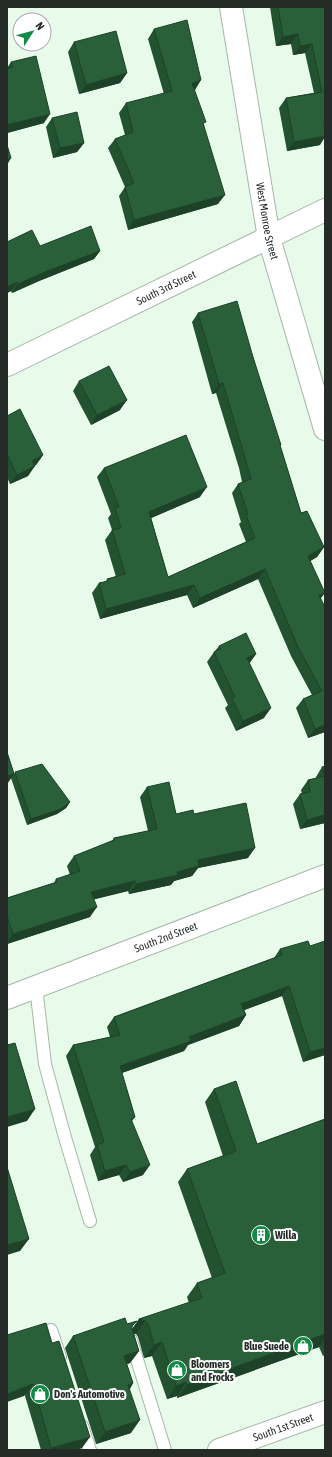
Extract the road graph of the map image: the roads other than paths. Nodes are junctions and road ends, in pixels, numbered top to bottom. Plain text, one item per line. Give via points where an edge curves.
1 (230, 7) edge
2 (325, 210) edge
3 (269, 238) junction
4 (7, 365) edge
5 (325, 429) edge
6 (325, 876) edge
7 (36, 987) junction
8 (7, 998) edge
9 (90, 1221) dead end
10 (51, 1330) dead end
11 (131, 1340) edge
12 (63, 1367) edge
13 (78, 1412) edge
14 (325, 1412) edge
15 (90, 1450) edge
16 (165, 1450) edge
17 (219, 1450) edge

1 - 3 street, West Monroe Street
2 - 3 street, South 3rd Street
3 - 4 street, South 3rd Street
3 - 5 street, West Monroe Street
6 - 7 street, South 2nd Street
7 - 8 street, South 2nd Street
7 - 9 lane via 45,1064
10 - 12 lane
11 - 16 lane
13 - 15 lane
14 - 17 street, South 1st Street

